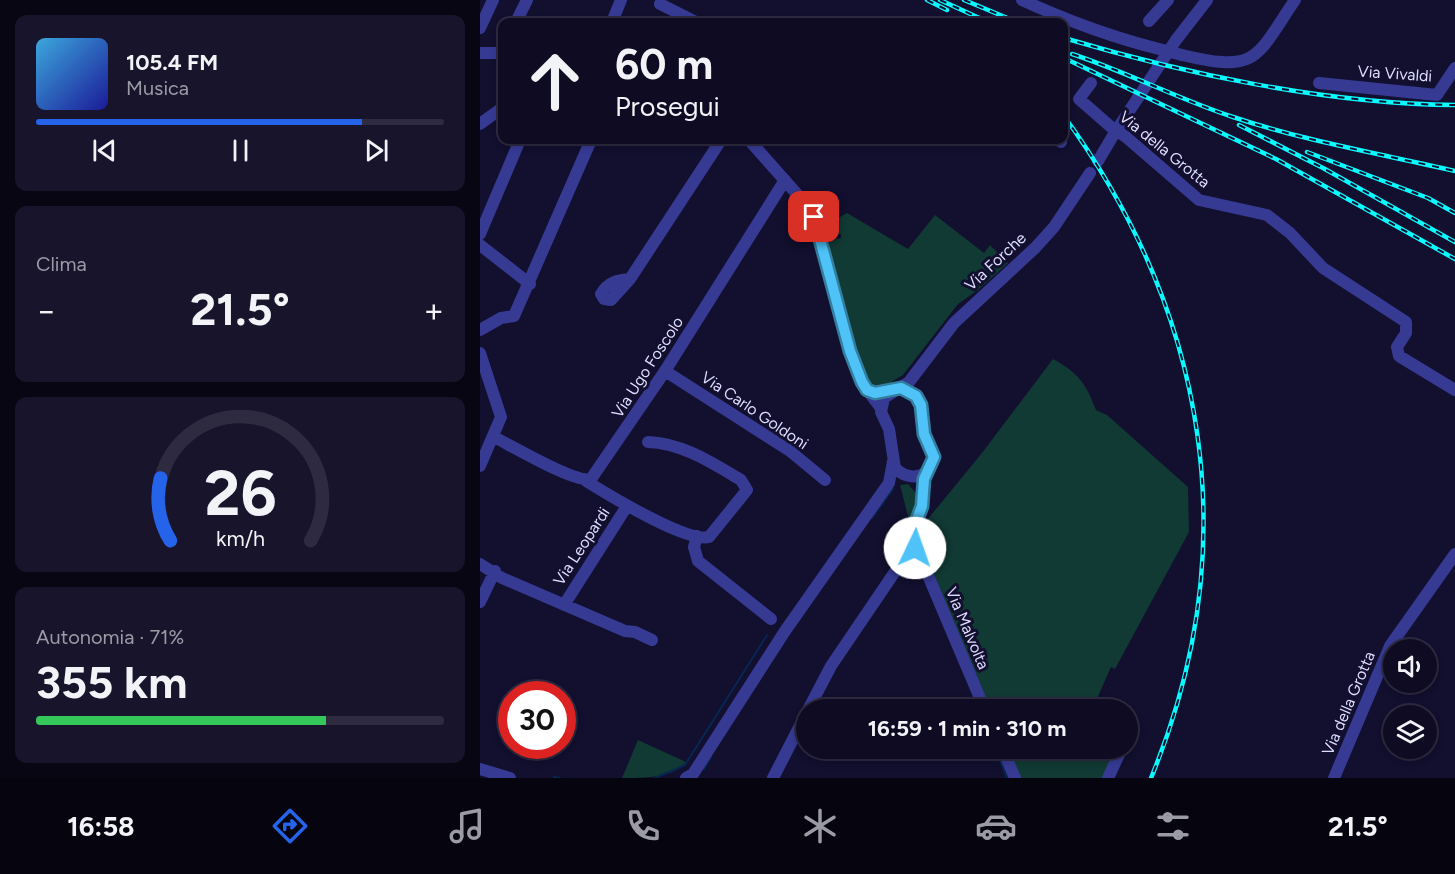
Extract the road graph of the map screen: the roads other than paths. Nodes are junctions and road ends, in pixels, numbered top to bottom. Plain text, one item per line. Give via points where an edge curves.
1 (493, 0) edge
2 (527, 0) edge
3 (621, 0) edge
4 (1022, 0) edge
5 (1168, 0) edge
6 (1207, 0) edge
7 (1295, 0) edge
8 (660, 4) dead end
9 (518, 18) edge
10 (614, 18) edge
11 (688, 18) edge
12 (1061, 18) edge
13 (1068, 21) edge
14 (1149, 21) dead end
15 (480, 28) edge
16 (480, 53) edge
17 (498, 53) edge
18 (1455, 68) edge
19 (1092, 83) dead end
20 (1319, 83) dead end
21 (498, 111) edge
22 (480, 124) edge
23 (1117, 132) junction
24 (518, 144) edge
25 (589, 144) edge
26 (718, 144) edge
27 (753, 144) edge
28 (1098, 161) dead end
29 (1090, 172) dead end
30 (785, 180) junction
31 (480, 234) edge
32 (480, 245) edge
33 (630, 279) dead end
34 (530, 284) junction
35 (480, 330) edge
36 (480, 353) edge
37 (664, 370) junction
38 (919, 370) junction
39 (867, 390) junction
40 (1455, 390) edge
41 (894, 391) junction
42 (916, 396) junction
43 (881, 408) junction
44 (494, 437) junction
45 (648, 442) dead end
46 (893, 462) junction
47 (480, 466) edge
48 (927, 471) junction
49 (907, 476) junction
50 (825, 480) dead end
51 (586, 481) junction
52 (889, 483) junction
53 (922, 490) junction
54 (627, 506) junction
55 (697, 536) junction
56 (915, 548) junction
57 (1455, 554) edge
58 (480, 564) edge
59 (495, 571) junction
60 (480, 602) edge
61 (566, 602) junction
62 (771, 619) dead end
63 (652, 640) dead end
64 (814, 699) edge
65 (980, 699) edge
66 (796, 734) edge
67 (1007, 759) edge
68 (1117, 759) edge
69 (480, 769) edge
70 (690, 777) edge
71 (510, 778) edge
72 (773, 778) edge
73 (1015, 778) edge
74 (1108, 778) edge
75 (1334, 778) edge

1 - 15 street
2 - 9 street
3 - 10 street
4 - 12 street, bridge
5 - 14 street
6 - 23 street via 1176,40
7 - 13 street, bridge via 1261,50 1240,63 1222,64 1182,55 1121,40
8 - 11 street
16 - 17 street
18 - 20 street, Via Vivaldi via 1437,95
19 - 23 street, Via della Grotta via 1079,99
21 - 22 street
23 - 28 street
23 - 40 street, Via della Grotta via 1199,200 1261,212 1276,220 1323,268 1400,316 1407,327 1397,348 1399,356
24 - 31 street
25 - 34 street
26 - 33 street
27 - 30 street
29 - 38 street, Via Forche via 1035,248 954,323
30 - 37 street, Via Ugo Foscolo
30 - 39 street via 817,224 850,351
32 - 34 street
34 - 35 street via 514,316 501,318
36 - 44 street via 501,417
37 - 50 street, Via Carlo Goldoni via 790,451
37 - 51 street, Via Ugo Foscolo via 595,476
38 - 41 street, Via Forche
38 - 42 street
39 - 41 street
39 - 43 street
41 - 42 street via 908,390
41 - 43 street, Via Forche via 882,401
42 - 48 street, Via Malvolta via 921,405 924,434 933,453
43 - 46 street via 891,437
44 - 47 street
44 - 51 street
45 - 55 street via 702,458 746,485 747,489 709,537
46 - 49 street
46 - 52 street
48 - 49 street via 918,477
48 - 53 street, Via Malvolta
49 - 52 street
49 - 53 street
51 - 54 street
52 - 70 street via 785,631
53 - 56 street, Via Malvolta via 922,506 913,530
54 - 55 street
54 - 61 street, Via Leopardi
55 - 62 street via 694,547 698,561
56 - 64 street via 909,551 831,666
56 - 65 street, Via Malvolta
57 - 75 street, Via della Grotta via 1390,646
58 - 59 street, Via Leopardi
59 - 60 street
59 - 61 street, Via Leopardi via 502,578
61 - 63 street, Via Leopardi
66 - 72 street
67 - 73 street
68 - 74 street
69 - 71 street

